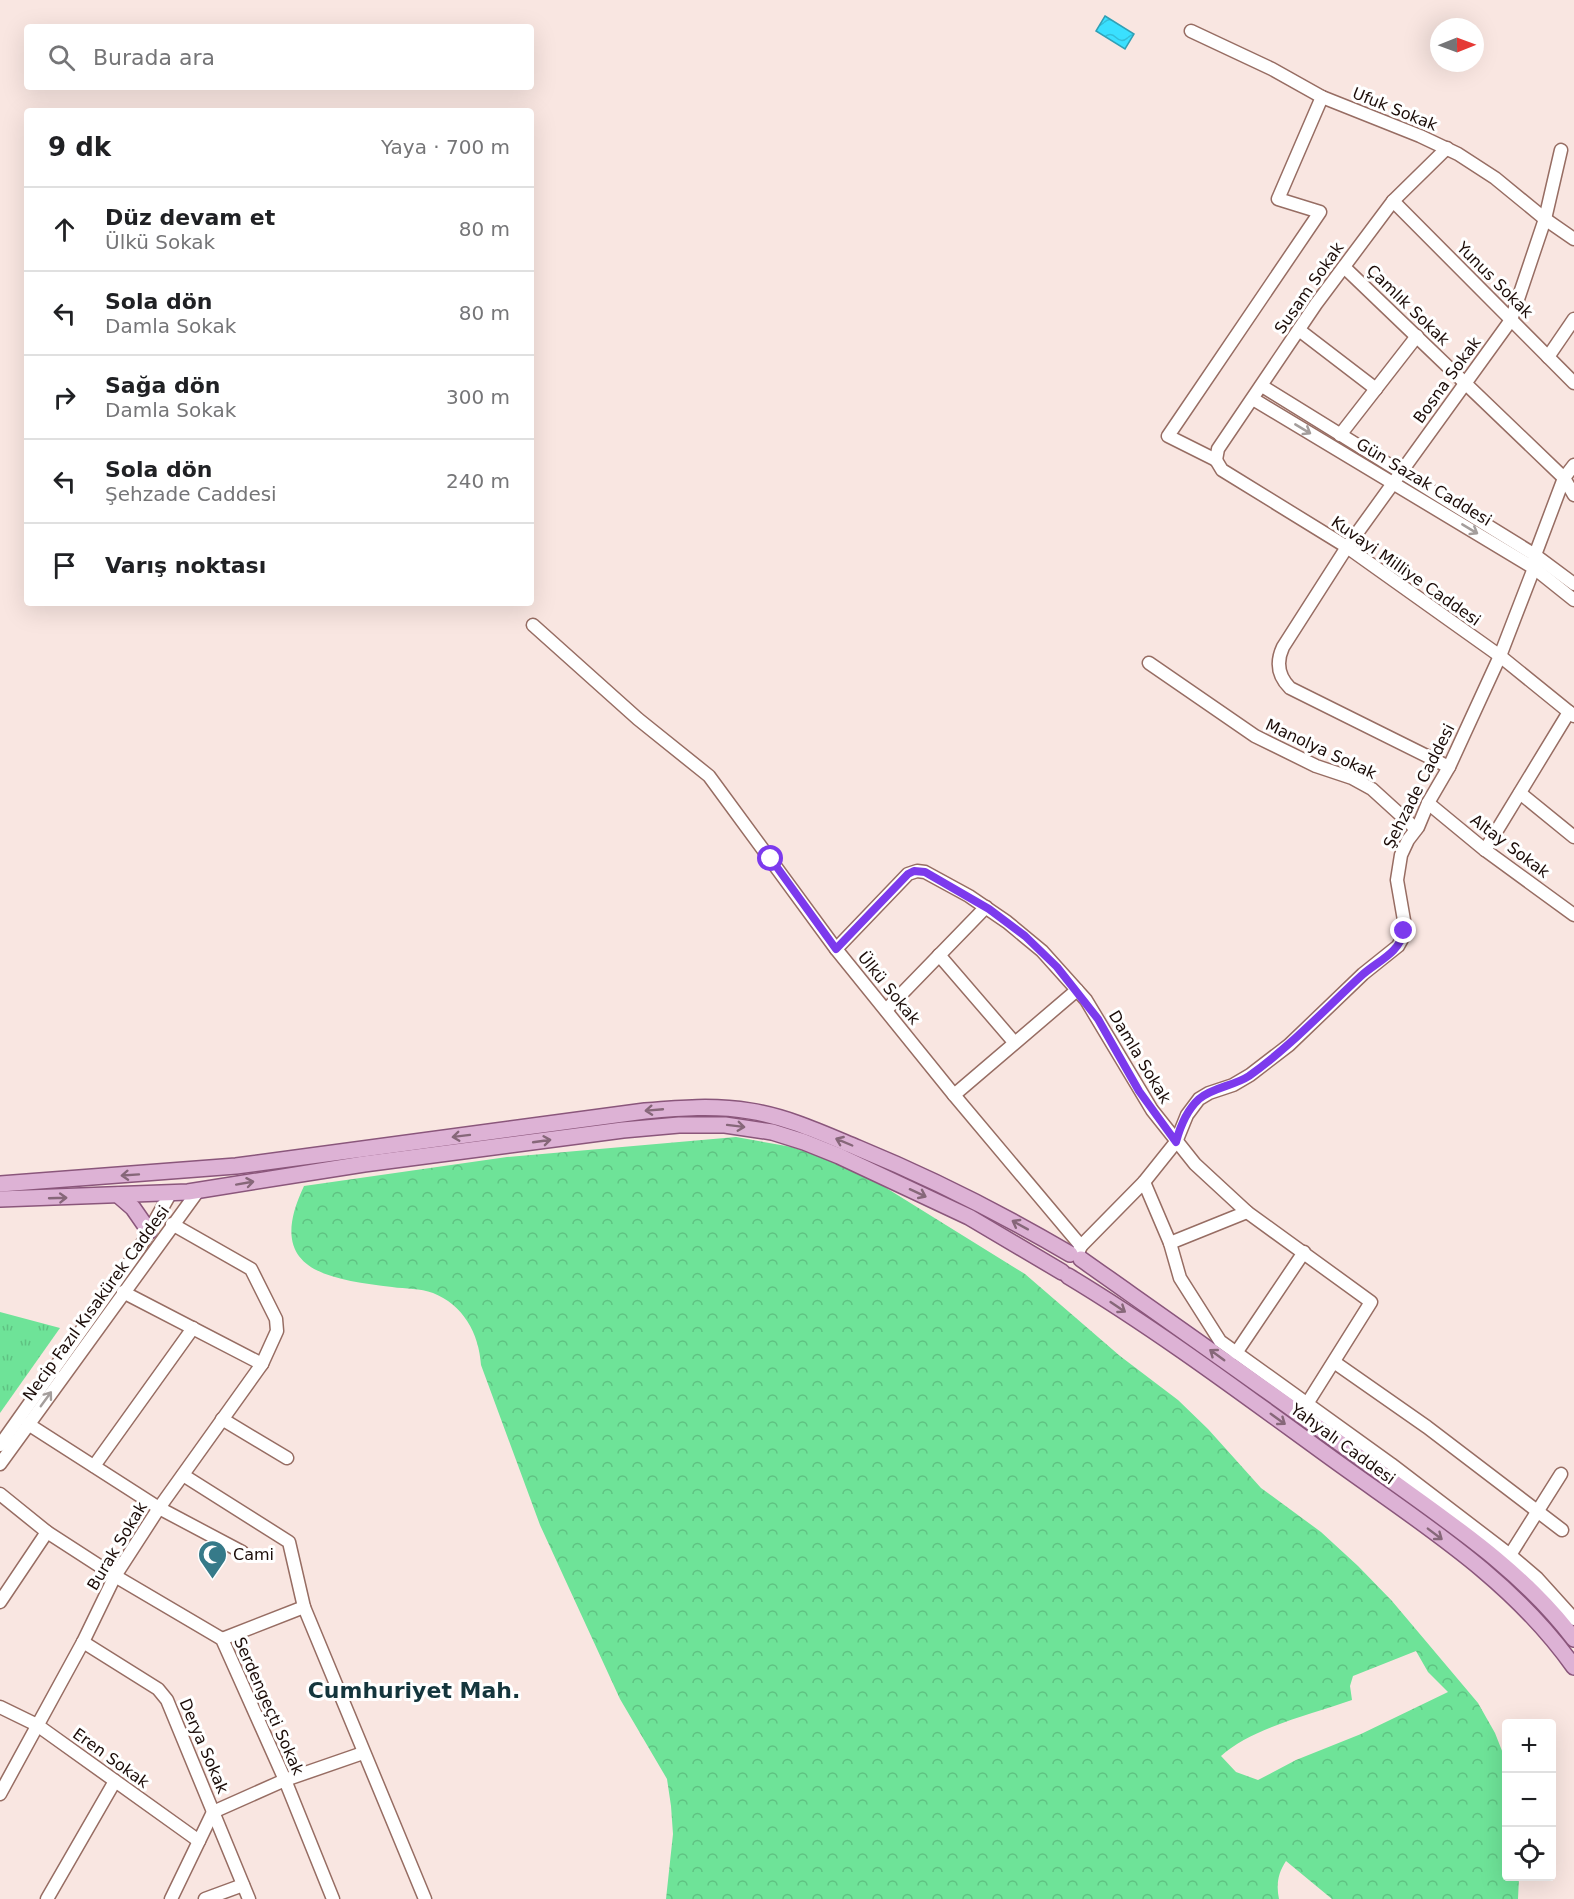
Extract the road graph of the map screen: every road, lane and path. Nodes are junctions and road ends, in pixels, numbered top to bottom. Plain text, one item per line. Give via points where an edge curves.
1 (1191, 32) dead end
2 (1322, 97) junction
3 (1447, 148) junction
4 (1561, 150) dead end
5 (1393, 201) junction
6 (1545, 219) junction
7 (1574, 239) edge
8 (1344, 267) junction
9 (1574, 319) edge
10 (1511, 320) junction
11 (1299, 330) junction
12 (1417, 336) junction
13 (1548, 357) junction
14 (1574, 382) edge
15 (1466, 384) junction
16 (1262, 387) junction
17 (1376, 389) junction
18 (1253, 399) junction
19 (1340, 435) junction
20 (1216, 460) junction
21 (1574, 465) edge
22 (1396, 477) junction
23 (1564, 478) junction
24 (1574, 495) edge
25 (1347, 547) junction
26 (1534, 561) junction
27 (1574, 584) edge
28 (1574, 600) edge
29 (533, 625) dead end
30 (1500, 656) junction
31 (1149, 663) dead end
32 (1571, 714) edge
33 (1449, 767) junction
34 (1520, 793) junction
35 (1428, 804) junction
36 (1416, 829) junction
37 (1574, 837) edge
38 (1485, 850) junction
39 (986, 907) junction
40 (1574, 915) edge
41 (836, 949) junction
42 (939, 955) junction
43 (1077, 990) junction
44 (886, 1010) junction
45 (1014, 1042) junction
46 (954, 1095) junction
47 (1176, 1142) junction
48 (197, 1170) junction
49 (168, 1172) junction
50 (1144, 1182) junction
51 (0, 1184) edge
52 (198, 1191) junction
53 (170, 1194) junction
54 (118, 1195) junction
55 (0, 1199) edge
56 (1247, 1212) junction
57 (172, 1224) junction
58 (149, 1231) junction
59 (1170, 1244) junction
60 (1304, 1252) junction
61 (1077, 1254) junction
62 (1065, 1274) junction
63 (123, 1292) junction
64 (193, 1328) junction
65 (1236, 1353) junction
66 (1334, 1362) junction
67 (262, 1364) junction
68 (1304, 1409) junction
69 (222, 1419) junction
70 (28, 1424) junction
71 (0, 1445) edge
72 (287, 1458) dead end
73 (0, 1464) edge
74 (94, 1466) junction
75 (1561, 1474) dead end
76 (183, 1475) junction
77 (0, 1494) edge
78 (159, 1508) junction
79 (1538, 1511) junction
80 (1562, 1530) dead end
81 (47, 1532) junction
82 (242, 1552) dead end
83 (1510, 1555) junction
84 (115, 1576) junction
85 (0, 1602) edge
86 (304, 1607) junction
87 (1574, 1619) edge
88 (222, 1639) junction
89 (1574, 1639) edge
90 (83, 1642) junction
91 (1574, 1667) edge
92 (0, 1707) edge
93 (37, 1725) junction
94 (363, 1753) junction
95 (285, 1780) junction
96 (115, 1781) junction
97 (0, 1794) edge
98 (213, 1812) junction
99 (199, 1841) junction
100 (243, 1885) junction
101 (421, 1898) edge
102 (47, 1899) edge
103 (171, 1899) edge
104 (205, 1899) edge
105 (249, 1899) edge
106 (333, 1899) edge

1 - 2 street, Ufuk Sokak
2 - 3 street, Ufuk Sokak
2 - 20 street, Kuvayi Milliye Caddesi via 1278,199 1320,212 1168,436
3 - 5 street, Susam Sokak
3 - 6 street, Ufuk Sokak via 1495,178
4 - 6 street, Bosna Sokak
5 - 8 street, Susam Sokak
5 - 10 street, Yunus Sokak
6 - 7 street, Ufuk Sokak
6 - 10 street, Bosna Sokak
8 - 11 street, Susam Sokak
8 - 12 street, Çamlık Sokak
9 - 13 street
10 - 13 street, Yunus Sokak
10 - 15 street, Bosna Sokak
11 - 16 street, Susam Sokak
11 - 17 street
12 - 15 street, Çamlık Sokak
12 - 17 street
13 - 14 street, Yunus Sokak
15 - 22 street, Bosna Sokak
15 - 23 street, Çamlık Sokak
16 - 18 street, Susam Sokak
16 - 19 street, Gün Sazak Caddesi
17 - 19 street
18 - 20 street, Susam Sokak via 1218,449
18 -> 22 street, Gün Sazak Caddesi
19 - 22 street, Gün Sazak Caddesi
20 - 25 street, Kuvayi Milliye Caddesi via 1222,470
21 - 23 street, Şehzade Caddesi
22 - 25 street, Bosna Sokak
22 - 26 street, Gün Sazak Caddesi
23 - 24 street, Çamlık Sokak
23 - 26 street, Şehzade Caddesi
25 - 30 street, Kuvayi Milliye Caddesi
25 - 33 street, Bosna Sokak via 1280,652 1283,679 1290,688
26 - 27 street, Gün Sazak Caddesi
26 - 28 street, Gün Sazak Caddesi
26 - 30 street, Şehzade Caddesi
29 - 41 street, Ülkü Sokak via 709,776
30 - 32 street, Kuvayi Milliye Caddesi
30 - 33 street, Şehzade Caddesi
31 - 36 street, Manolya Sokak via 1255,736 1372,789
32 - 34 street
33 - 35 street, Şehzade Caddesi
34 - 37 street
34 - 38 street
35 - 36 street, Şehzade Caddesi
35 - 38 street, Altay Sokak
36 - 47 street, Şehzade Caddesi via 1399,863 1398,891 1405,926 1398,946 1250,1075 1199,1099 1187,1115
38 - 40 street, Altay Sokak
39 - 41 street, Damla Sokak via 925,872 914,871
39 - 42 street
39 - 43 street, Damla Sokak via 1033,944
41 - 44 street, Ülkü Sokak
42 - 44 street
42 - 45 street
43 - 45 street
43 - 47 street, Damla Sokak
44 - 46 street, Ülkü Sokak
45 - 46 street
46 - 61 street, Ülkü Sokak
47 - 50 street, Şehzade Caddesi
47 - 56 street, Damla Sokak via 1211,1181
48 - 49 main road, Yahyalı Caddesi
48 - 52 main road
61 -> 48 main road, Yahyalı Caddesi via 890,1161 800,1124 732,1109 645,1111
49 -> 51 main road, Yahyalı Caddesi
49 - 53 main road
50 - 59 street
50 - 61 street, Şehzade Caddesi
52 - 53 main road, Yahyalı Caddesi
52 - 57 street, Necip Fazıl Kısakürek Caddesi
52 -> 62 main road, Yahyalı Caddesi via 364,1164 623,1130 725,1125 772,1132 830,1152 969,1217
53 - 54 main road, Yahyalı Caddesi
53 - 58 street, Necip Fazıl Kısakürek Caddesi
55 -> 54 main road, Yahyalı Caddesi
54 - 58 main road
56 - 59 street
56 - 60 street, Damla Sokak
57 - 63 street, Necip Fazıl Kısakürek Caddesi
57 - 67 street, Burak Sokak via 251,1269 278,1325
58 - 71 street, Necip Fazıl Kısakürek Caddesi
59 - 65 street via 1180,1278 1220,1341
60 - 65 street
60 - 66 street, Damla Sokak via 1371,1302
61 - 62 main road via 1082,1267 1079,1274
68 -> 61 main road, Yahyalı Caddesi
62 -> 91 main road, Yahyalı Caddesi via 1197,1361 1491,1575 1541,1625
63 - 64 street
70 -> 63 street, Necip Fazıl Kısakürek Caddesi
64 - 67 street
64 - 74 street
65 - 68 street
66 - 68 street, Damla Sokak
66 - 79 street
67 - 69 street, Burak Sokak
68 - 83 street
68 - 89 main road, Yahyalı Caddesi via 1497,1559 1541,1599
69 - 72 street
69 - 76 street, Burak Sokak
70 - 73 street, Necip Fazıl Kısakürek Caddesi
70 - 74 street
74 - 78 street
75 - 79 street
76 - 78 street, Burak Sokak
76 - 86 street via 289,1542
77 - 81 street, Serdengeçti Sokak
78 - 82 street
78 - 84 street, Burak Sokak
79 - 80 street
79 - 83 street
81 - 84 street, Serdengeçti Sokak
81 - 85 street
83 - 87 street
84 - 88 street, Serdengeçti Sokak
84 - 90 street, Burak Sokak
86 - 88 street
86 - 94 street
88 - 95 street, Serdengeçti Sokak
90 - 93 street, Burak Sokak
90 - 98 street, Derya Sokak via 164,1696
92 - 93 street, Eren Sokak
93 - 96 street, Eren Sokak
93 - 97 street, Burak Sokak
94 - 95 street
94 - 101 street via 397,1829
95 - 98 street
95 - 106 street, Serdengeçti Sokak
96 - 99 street, Eren Sokak
96 - 102 street
98 - 99 street
98 - 100 street, Derya Sokak
99 - 103 street
100 - 104 street
100 - 105 street, Derya Sokak

